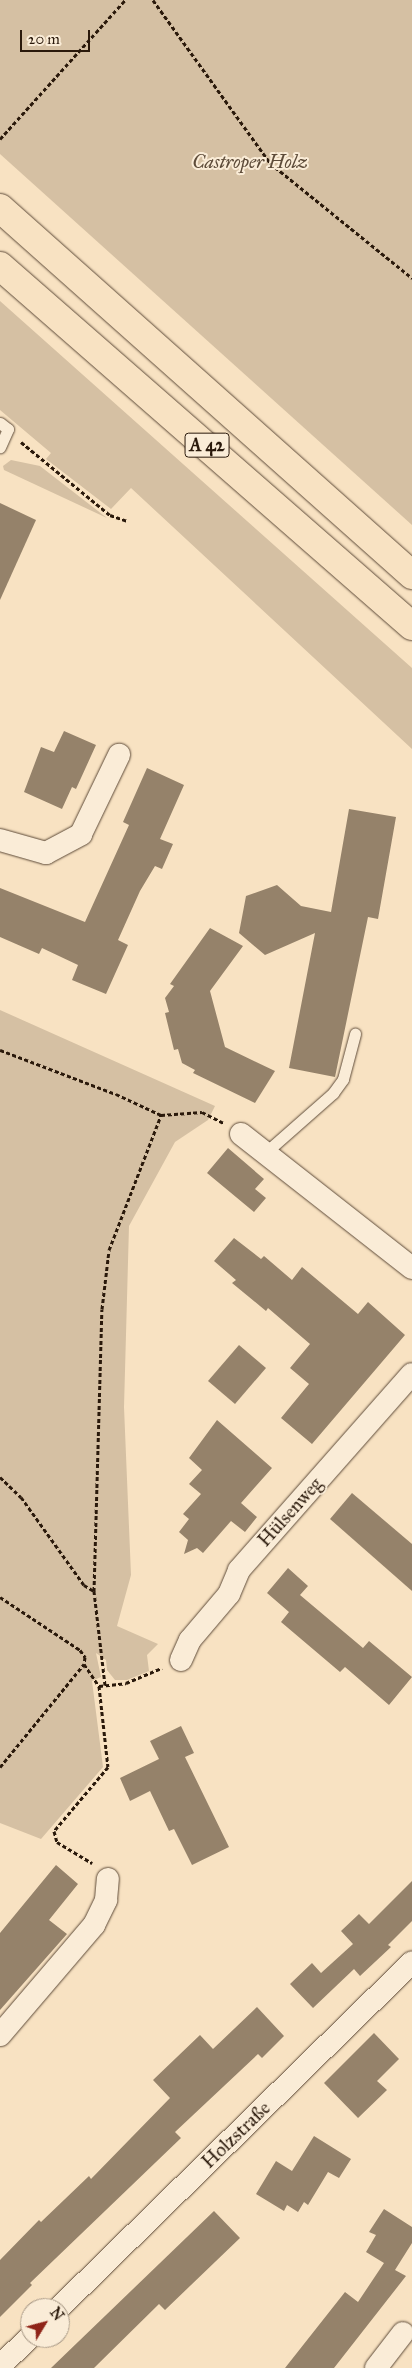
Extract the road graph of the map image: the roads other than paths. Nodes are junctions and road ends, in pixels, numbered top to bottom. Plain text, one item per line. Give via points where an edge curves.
1 (0, 208) edge
2 (0, 266) edge
3 (4, 426) edge
4 (0, 447) edge
5 (412, 575) edge
6 (412, 626) edge
7 (119, 755) dead end
8 (0, 840) edge
9 (355, 1034) dead end
10 (241, 1134) road end
11 (265, 1153) junction
12 (412, 1268) edge
13 (412, 1374) edge
14 (181, 1660) road end
15 (108, 1879) road end
16 (412, 1962) edge
17 (0, 2034) edge
18 (69, 2298) edge
19 (402, 2333) dead end
20 (20, 2347) edge
21 (0, 2366) edge
22 (376, 2368) edge

1 - 5 highway, A 42
2 - 6 highway, A 42
3 - 4 lane
7 - 8 street via 81,834 46,853
9 - 11 lane via 343,1079 332,1093
10 - 11 street
11 - 12 street
13 - 14 street, Hülsenweg via 239,1570 229,1594 190,1640
15 - 17 street via 106,1900 94,1925
16 - 18 street, Holzstraße
19 - 22 street
20 - 21 street

